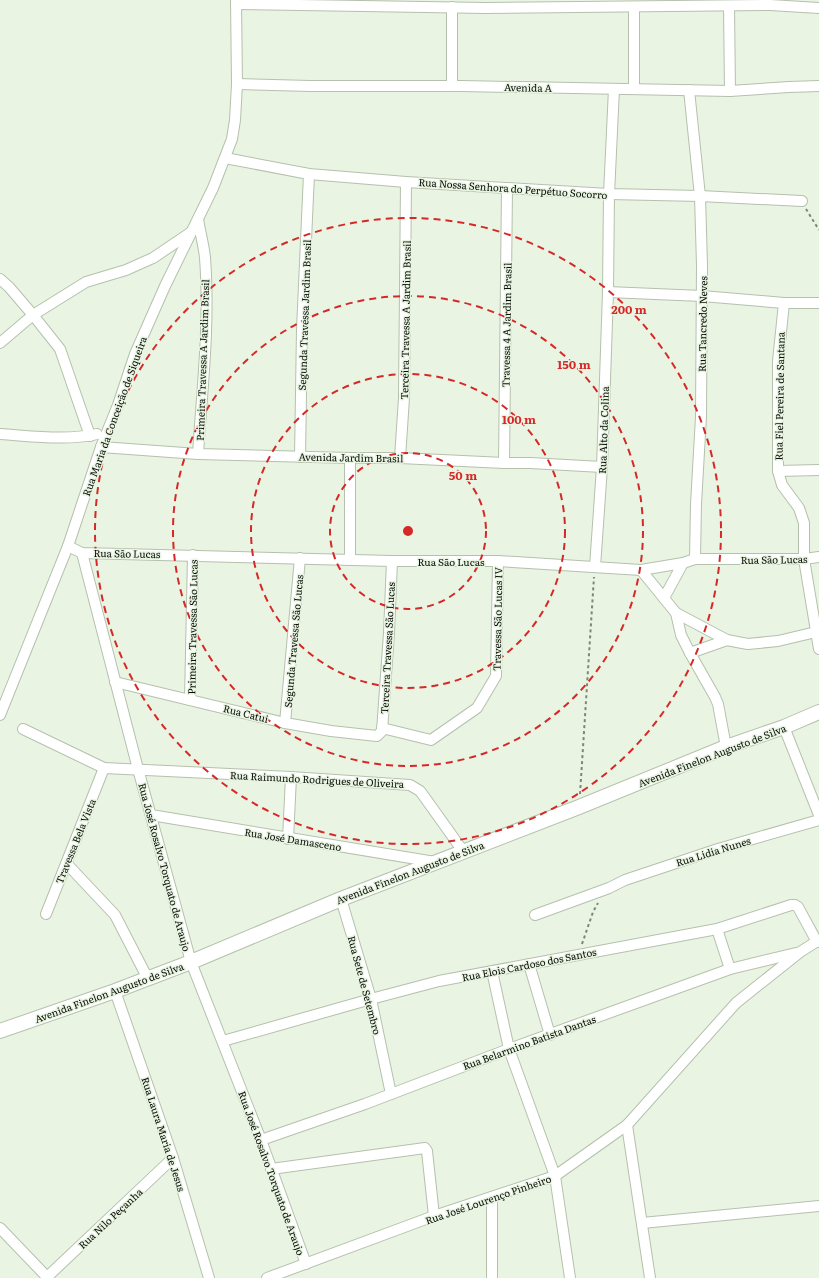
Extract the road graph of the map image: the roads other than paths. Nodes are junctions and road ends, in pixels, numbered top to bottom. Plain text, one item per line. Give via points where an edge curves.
1 (236, 2) edge
2 (716, 3) edge
3 (486, 4) edge
4 (729, 6) junction
5 (452, 7) junction
6 (634, 7) junction
7 (819, 8) edge
8 (237, 84) junction
9 (452, 86) junction
10 (819, 86) edge
11 (634, 88) junction
12 (614, 89) junction
13 (689, 90) junction
14 (730, 91) junction
15 (225, 158) junction
16 (309, 174) junction
17 (406, 182) junction
18 (507, 188) junction
19 (609, 194) junction
20 (700, 196) junction
21 (802, 201) road end
22 (198, 219) junction
23 (191, 233) junction
24 (0, 279) edge
25 (608, 292) junction
26 (702, 296) junction
27 (784, 303) junction
28 (819, 303) edge
29 (33, 315) junction
30 (0, 343) edge
31 (107, 432) junction
32 (0, 434) edge
33 (90, 436) junction
34 (101, 447) junction
35 (198, 454) junction
36 (300, 457) junction
37 (350, 458) junction
38 (400, 458) junction
39 (504, 463) junction
40 (602, 467) junction
41 (819, 470) edge
42 (778, 471) junction
43 (68, 546) junction
44 (82, 553) junction
45 (193, 555) junction
46 (819, 557) edge
47 (300, 558) junction
48 (695, 559) junction
49 (804, 559) junction
50 (350, 560) junction
51 (392, 561) junction
52 (498, 561) junction
53 (683, 563) junction
54 (595, 567) junction
55 (640, 570) junction
56 (664, 598) junction
57 (676, 613) junction
58 (816, 632) junction
59 (727, 640) junction
60 (819, 649) edge
61 (690, 654) junction
62 (496, 676) joint
63 (115, 682) junction
64 (190, 700) junction
65 (819, 712) edge
66 (0, 715) edge
67 (285, 723) junction
68 (784, 727) junction
69 (23, 729) dead end
70 (381, 731) junction
71 (726, 747) junction
72 (104, 768) junction
73 (138, 769) junction
74 (291, 777) junction
75 (151, 815) junction
76 (819, 815) edge
77 (819, 820) edge
78 (288, 839) junction
79 (463, 851) junction
80 (435, 862) junction
81 (67, 864) junction
82 (341, 899) junction
83 (46, 914) dead end
84 (535, 915) dead end
85 (717, 929) junction
86 (818, 941) edge
87 (800, 952) junction
88 (191, 962) junction
89 (529, 964) junction
90 (730, 970) junction
91 (492, 971) junction
92 (148, 979) junction
93 (115, 991) junction
94 (371, 999) junction
95 (0, 1031) edge
96 (550, 1035) junction
97 (223, 1041) junction
98 (509, 1049) junction
99 (391, 1094) junction
100 (627, 1125) junction
101 (261, 1140) junction
102 (173, 1158) junction
103 (271, 1169) junction
104 (555, 1176) junction
105 (492, 1197) junction
106 (819, 1206) edge
107 (434, 1216) junction
108 (642, 1223) junction
109 (0, 1228) edge
110 (306, 1264) junction
111 (46, 1278) edge
112 (209, 1278) edge
113 (267, 1278) edge
114 (492, 1278) edge
115 (570, 1278) edge
116 (650, 1278) edge

1 - 5 street
1 - 8 street, Rua Maria da Conceição de Siqueira
2 - 4 street
2 - 6 street
3 - 5 street
3 - 6 street
4 - 7 street
4 - 14 street
5 - 9 street
6 - 11 street
8 - 9 street, Avenida A
8 - 15 street, Rua Maria da Conceição de Siqueira via 235,120
9 - 12 street, Avenida A
10 - 14 street, Avenida A
11 - 12 street, Avenida A
11 - 13 street, Avenida A
12 - 19 street, Rua Alto da Colina
13 - 14 street, Avenida A
13 - 20 street, Rua Tancredo Neves
15 - 16 street, Rua Nossa Senhora do Perpétuo Socorro
15 - 22 street, Rua Maria da Conceição de Siqueira
16 - 17 street, Rua Nossa Senhora do Perpétuo Socorro
16 - 36 street, Segunda Travessa Jardim Brasil via 302,329
17 - 18 street, Rua Nossa Senhora do Perpétuo Socorro
17 - 38 street, Terceira Travessa A Jardim Brasil via 404,398
18 - 19 street, Rua Nossa Senhora do Perpétuo Socorro
18 - 39 street, Travessa 4 A Jardim Brasil
19 - 20 street, Rua Nossa Senhora do Perpétuo Socorro
19 - 25 street, Rua Alto da Colina
20 - 21 street, Rua Nossa Senhora do Perpétuo Socorro
20 - 26 street, Rua Tancredo Neves
22 - 23 street, Rua Maria da Conceição de Siqueira
22 - 35 street, Primeira Travessa A Jardim Brasil via 205,257 205,335
23 - 29 street via 153,258 126,270 86,282
23 - 31 street, Rua Maria da Conceição de Siqueira via 135,354
24 - 29 street
25 - 26 street
25 - 40 street, Rua Alto da Colina
26 - 27 street
26 - 48 street, Rua Tancredo Neves via 701,417
27 - 28 street
27 - 42 street, Rua Fiel Pereira de Santana via 778,361
29 - 30 street
29 - 33 street via 60,349
31 - 33 street
31 - 34 street, Rua Maria da Conceição de Siqueira
32 - 33 street
34 - 35 street, Avenida Jardim Brasil
34 - 43 street, Rua Maria da Conceição de Siqueira
35 - 36 street, Avenida Jardim Brasil
36 - 37 street, Avenida Jardim Brasil
37 - 38 street, Avenida Jardim Brasil
37 - 50 street
38 - 39 street, Avenida Jardim Brasil
39 - 40 street, Avenida Jardim Brasil
40 - 54 street, Rua Alto da Colina
41 - 42 street
42 - 49 street, Rua Fiel Pereira de Santana via 782,485 802,515
43 - 44 street
43 - 66 street, Rua Maria da Conceição de Siqueira
44 - 45 street, Rua São Lucas
44 - 63 street, Rua José Rosalvo Torquato de Araujo
45 - 47 street, Rua São Lucas
45 - 64 street, Primeira Travessa São Lucas
46 - 49 street, Rua São Lucas
47 - 50 street, Rua São Lucas
47 - 67 street, Segunda Travessa São Lucas
48 - 49 street, Rua São Lucas
48 - 53 street, Rua São Lucas
49 - 58 street, Rua Fiel Pereira de Santana
50 - 51 street, Rua São Lucas
51 - 52 street, Rua São Lucas
51 - 70 street, Terceira Travessa São Lucas
52 - 54 street, Rua São Lucas
52 - 62 street, Travessa São Lucas IV
53 - 55 street, Rua São Lucas
53 - 56 street
54 - 55 street, Rua São Lucas
55 - 56 street
56 - 57 street
57 - 59 street
57 - 61 street via 681,635
58 - 59 street via 778,641 748,644
58 - 60 street, Rua Fiel Pereira de Santana
59 - 61 street
61 - 71 street via 718,704
62 - 70 street, Rua Catui via 477,708 431,740
63 - 64 street, Rua Catui
63 - 73 street, Rua José Rosalvo Torquato de Araujo
64 - 67 street, Rua Catui
65 - 68 street, Avenida Finelon Augusto de Silva
67 - 70 street, Rua Catui via 375,736
68 - 71 street, Avenida Finelon Augusto de Silva
68 - 76 street
69 - 72 street
71 - 79 street, Avenida Finelon Augusto de Silva
72 - 73 street, Rua Raimundo Rodrigues de Oliveira
72 - 81 street, Travessa Bela Vista
73 - 74 street, Rua Raimundo Rodrigues de Oliveira
73 - 75 street, Rua José Rosalvo Torquato de Araujo
74 - 78 street
74 - 79 street, Rua Raimundo Rodrigues de Oliveira via 410,785 420,791
75 - 78 street, Rua José Damasceno
75 - 88 street, Rua José Rosalvo Torquato de Araujo
77 - 84 street, Rua Lidia Nunes via 718,849 625,880
78 - 80 street, Rua José Damasceno
79 - 80 street, Avenida Finelon Augusto de Silva
80 - 82 street, Avenida Finelon Augusto de Silva
81 - 83 street, Travessa Bela Vista
81 - 92 street via 115,915
82 - 88 street, Avenida Finelon Augusto de Silva
82 - 94 street, Rua Sete de Setembro
85 - 86 street, Rua Elois Cardoso dos Santos via 795,905
85 - 89 street, Rua Elois Cardoso dos Santos
85 - 90 street
86 - 87 street, Rua José Lourenço Pinheiro
87 - 90 street, Rua Belarmino Batista Dantas
87 - 100 street, Rua José Lourenço Pinheiro via 736,1003
88 - 92 street, Avenida Finelon Augusto de Silva
88 - 97 street, Rua José Rosalvo Torquato de Araujo
89 - 91 street, Rua Elois Cardoso dos Santos
89 - 96 street
90 - 96 street, Rua Belarmino Batista Dantas
91 - 94 street, Rua Elois Cardoso dos Santos via 439,981
91 - 98 street
92 - 93 street, Avenida Finelon Augusto de Silva
93 - 95 street, Avenida Finelon Augusto de Silva
93 - 102 street, Rua Laura Maria de Jesus
94 - 97 street, Rua Elois Cardoso dos Santos
94 - 99 street, Rua Sete de Setembro
96 - 98 street, Rua Belarmino Batista Dantas
97 - 101 street, Rua José Rosalvo Torquato de Araujo
98 - 99 street, Rua Belarmino Batista Dantas
98 - 104 street
99 - 101 street, Rua Belarmino Batista Dantas
100 - 104 street, Rua José Lourenço Pinheiro
100 - 108 street
101 - 103 street, Rua José Rosalvo Torquato de Araujo
102 - 111 street, Rua Nilo Peçanha
102 - 112 street, Rua Laura Maria de Jesus
103 - 107 street via 425,1148
103 - 110 street, Rua José Rosalvo Torquato de Araujo
104 - 105 street, Rua José Lourenço Pinheiro
104 - 115 street
105 - 107 street, Rua José Lourenço Pinheiro
105 - 114 street
106 - 108 street
107 - 110 street, Rua José Lourenço Pinheiro
108 - 116 street
109 - 111 street
110 - 113 street, Rua José Lourenço Pinheiro

